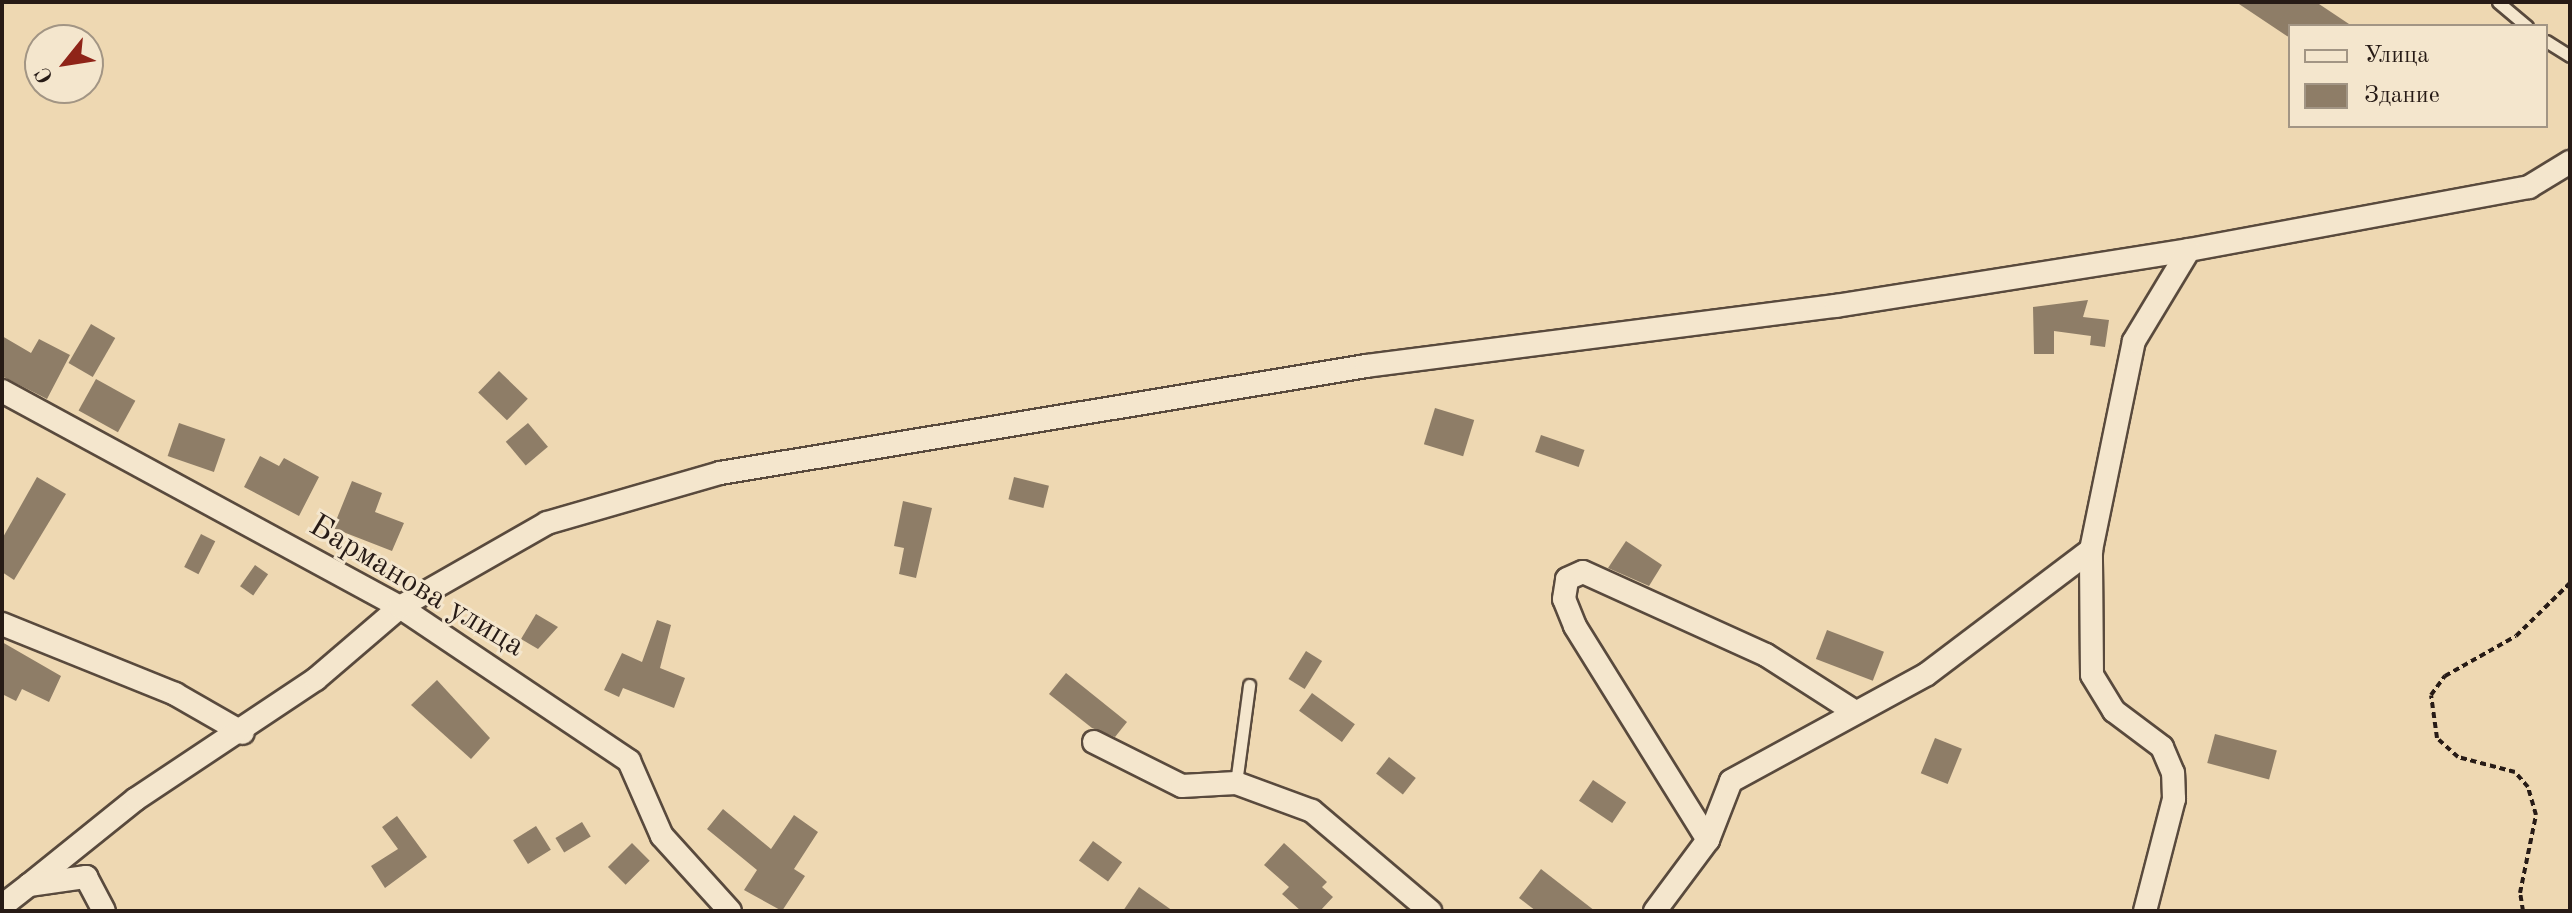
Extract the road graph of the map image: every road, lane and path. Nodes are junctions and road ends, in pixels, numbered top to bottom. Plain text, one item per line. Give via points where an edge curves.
1 (2498, 2) edge
2 (2525, 24) edge
3 (2548, 42) edge
4 (2570, 56) edge
5 (2570, 162) edge
6 (2189, 250) junction
7 (2, 391) edge
8 (2091, 550) junction
9 (2570, 583) edge
10 (400, 607) junction
11 (2, 624) edge
12 (1249, 685) dead end
13 (1855, 712) junction
14 (243, 733) junction
15 (1094, 742) dead end
16 (1236, 783) junction
17 (1708, 840) junction
18 (29, 885) junction
19 (2, 906) edge
20 (104, 911) edge
21 (730, 911) edge
22 (1430, 911) edge
23 (1655, 911) edge
24 (2145, 911) edge
25 (2523, 911) edge

1 - 2 lane
3 - 4 lane
5 - 6 street via 2529,187
6 - 8 street via 2134,341
6 - 10 street via 1836,306 1366,366 720,473 547,523
7 - 10 street, Барманова улица
8 - 13 street via 1927,674
8 - 24 street via 2092,675 2114,711 2162,747 2173,773 2174,799
9 - 25 path via 2516,636 2445,676 2431,695 2437,738 2458,757 2515,772 2528,787 2536,815 2520,893
10 - 14 street
10 - 21 street, Барманова улица via 629,761 662,836
11 - 14 street via 175,694
12 - 16 lane
13 - 17 street via 1731,781
13 - 17 street via 1766,655 1583,572 1567,579 1564,599 1575,626
14 - 18 street via 136,799
15 - 16 street via 1182,786
16 - 22 street via 1312,811
17 - 23 street
18 - 19 street
18 - 20 street via 86,877

